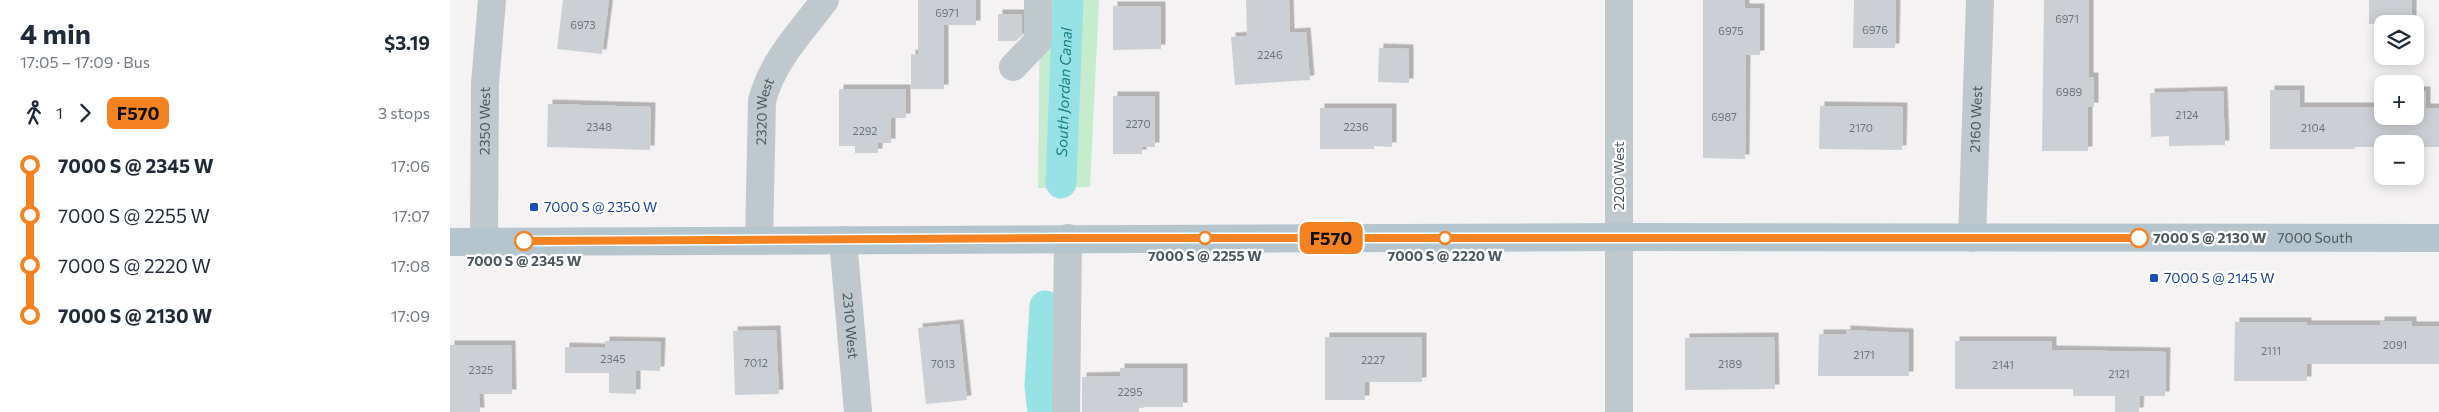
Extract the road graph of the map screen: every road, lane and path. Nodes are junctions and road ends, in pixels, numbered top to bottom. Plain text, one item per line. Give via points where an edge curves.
1 (492, 0) edge
2 (825, 0) edge
3 (1038, 0) edge
4 (1619, 0) edge
5 (1980, 0) edge
6 (1013, 67) dead end
7 (1068, 238) junction
8 (1618, 238) junction
9 (1972, 238) junction
10 (2439, 238) edge
11 (843, 240) junction
12 (484, 241) junction
13 (759, 241) junction
14 (450, 242) edge
15 (858, 412) edge
16 (1066, 412) edge
17 (1619, 412) edge

1 - 12 street, 2350 West via 485,84
2 - 13 street, 2320 West via 776,63 766,81 762,101
3 - 6 street via 1038,41
4 - 8 street, 2200 West
5 - 9 street, 2160 West
7 - 8 main road, 7000 South
7 - 11 main road, 7000 South
7 - 16 street
8 - 9 main road, 7000 South
8 - 17 street, 2200 West
9 - 10 main road, 7000 South
11 - 13 main road, 7000 South
11 - 15 street, 2310 West
12 - 13 main road, 7000 South
12 - 14 main road, 7000 South

